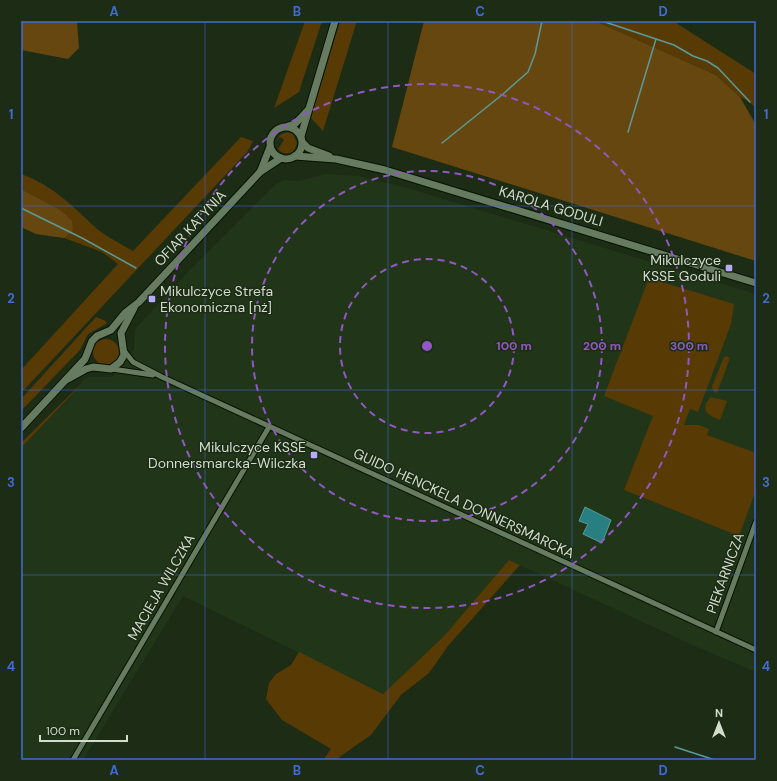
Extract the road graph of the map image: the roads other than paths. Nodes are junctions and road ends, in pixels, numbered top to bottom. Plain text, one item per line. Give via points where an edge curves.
1 (335, 21) edge
2 (308, 109) junction
3 (287, 126) junction
4 (302, 139) junction
5 (270, 147) junction
6 (295, 156) junction
7 (281, 158) junction
8 (336, 159) junction
9 (260, 172) junction
10 (756, 282) edge
11 (139, 302) junction
12 (103, 334) junction
13 (123, 346) junction
14 (89, 351) junction
15 (98, 367) junction
16 (111, 369) junction
17 (162, 377) junction
18 (62, 383) junction
19 (269, 426) junction
20 (21, 428) edge
21 (756, 522) edge
22 (716, 632) junction
23 (756, 650) edge
24 (73, 760) edge

1 - 2 street
2 - 3 street via 295,124
2 - 4 street
3 - 4 street via 297,130
3 - 5 street via 275,130 270,138
4 - 6 street via 301,151
4 - 8 street, KAROLA GODULI via 308,148
5 - 7 street
5 - 9 street, OFIAR KATYNIA
6 - 7 street
6 - 8 street, KAROLA GODULI
7 - 9 street, OFIAR KATYNIA
8 - 10 street, KAROLA GODULI via 415,179
9 - 11 street, OFIAR KATYNIA
11 - 12 street, OFIAR KATYNIA via 125,313 111,330
11 - 13 street, OFIAR KATYNIA via 123,327
12 - 13 street via 114,336
12 - 14 street, OFIAR KATYNIA via 92,341
13 - 16 street, OFIAR KATYNIA via 120,362
13 - 17 street, GUIDO HENCKELA DONNERSMARCKA via 128,358 133,362
14 - 15 street via 90,359
14 - 18 street, OFIAR KATYNIA via 85,359
15 - 16 street, OFIAR KATYNIA
15 - 18 street, OFIAR KATYNIA via 86,369
16 - 17 street, GUIDO HENCKELA DONNERSMARCKA
17 - 19 street, GUIDO HENCKELA DONNERSMARCKA
18 - 20 street, OFIAR KATYNIA
19 - 22 street, GUIDO HENCKELA DONNERSMARCKA
19 - 24 street, MACIEJA WILCZKA
21 - 22 street, PIEKARNICZA
22 - 23 street, GUIDO HENCKELA DONNERSMARCKA

